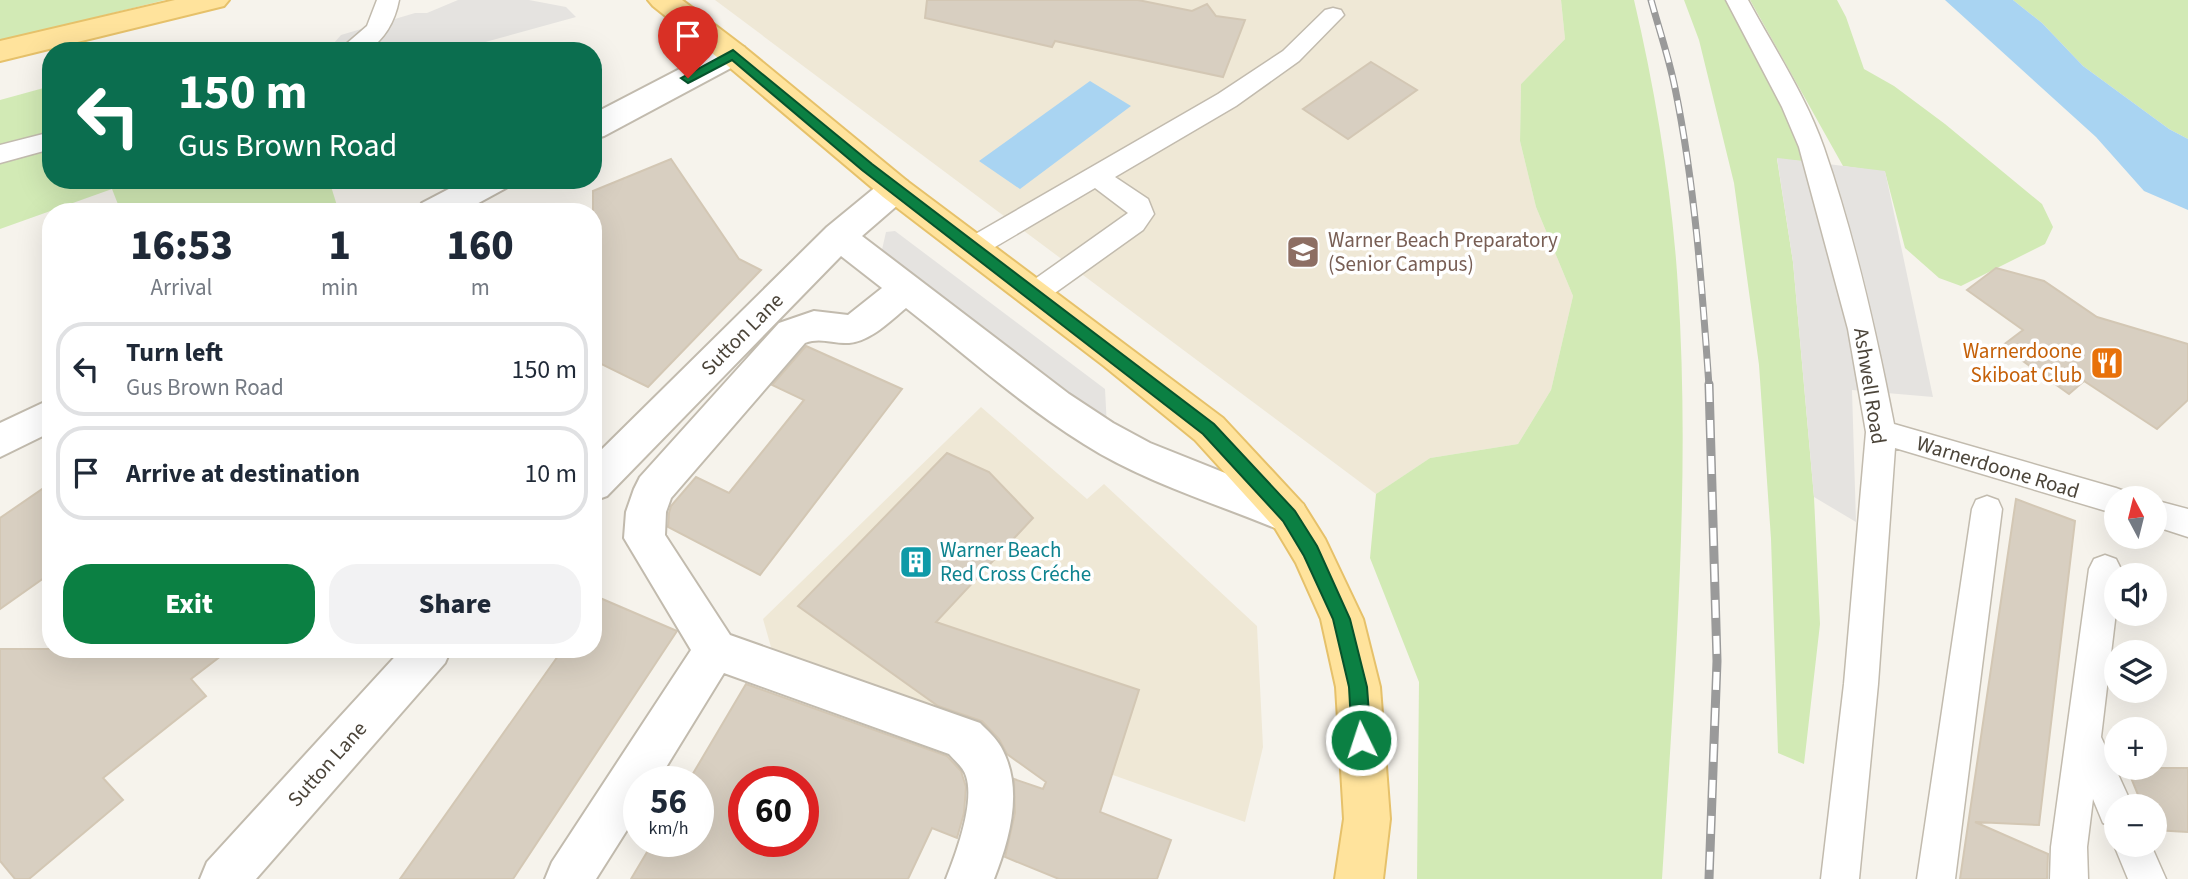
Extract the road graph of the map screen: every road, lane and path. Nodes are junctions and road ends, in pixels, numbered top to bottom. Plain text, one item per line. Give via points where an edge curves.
1 (214, 0) edge
2 (387, 0) edge
3 (663, 0) edge
4 (1737, 0) edge
5 (1332, 15) dead end
6 (362, 42) edge
7 (0, 51) edge
8 (733, 54) junction
9 (602, 123) edge
10 (42, 142) edge
11 (0, 154) edge
12 (1097, 177) junction
13 (477, 189) edge
14 (895, 189) junction
15 (451, 203) edge
16 (839, 236) junction
17 (974, 247) junction
18 (907, 288) junction
19 (1035, 293) junction
20 (42, 419) edge
21 (1881, 432) junction
22 (0, 441) edge
23 (602, 475) edge
24 (2104, 497) edge
25 (1987, 509) dead end
26 (1289, 516) junction
27 (2167, 517) edge
28 (2188, 523) edge
29 (2104, 577) edge
30 (715, 649) junction
31 (422, 658) edge
32 (2084, 739) junction
33 (2109, 794) edge
34 (2137, 857) edge
35 (224, 879) edge
36 (569, 879) edge
37 (970, 879) edge
38 (1359, 879) edge
39 (1840, 879) edge
40 (1936, 879) edge
41 (2069, 879) edge
42 (2147, 879) edge

1 - 7 main road
2 - 6 lane via 385,17
3 - 8 main road
4 - 21 lane, Ashwell Road via 1811,147 1862,329
5 - 12 lane via 1292,56
8 - 9 street
8 - 14 main road
10 - 11 lane
12 - 17 lane
12 - 19 lane via 1139,206 1141,214
13 - 15 street
14 - 16 street, Sutton Lane
14 - 17 main road
16 - 18 street
16 - 23 street, Sutton Lane
17 - 19 main road
18 - 26 street via 1099,434 1136,454
18 - 30 street via 860,325 849,329 814,324 792,333 654,489 644,538
19 - 26 main road via 1209,429
20 - 22 street
21 - 24 lane, Warnerdoone Road
21 - 39 lane, Ashwell Road
25 - 40 lane
26 - 38 main road via 1342,619 1358,687 1367,820
27 - 28 lane
29 - 32 lane
30 - 36 street
30 - 37 street via 964,737 986,765 990,800 982,852
31 - 35 street, Sutton Lane
32 - 33 lane
32 - 41 lane
34 - 42 lane

